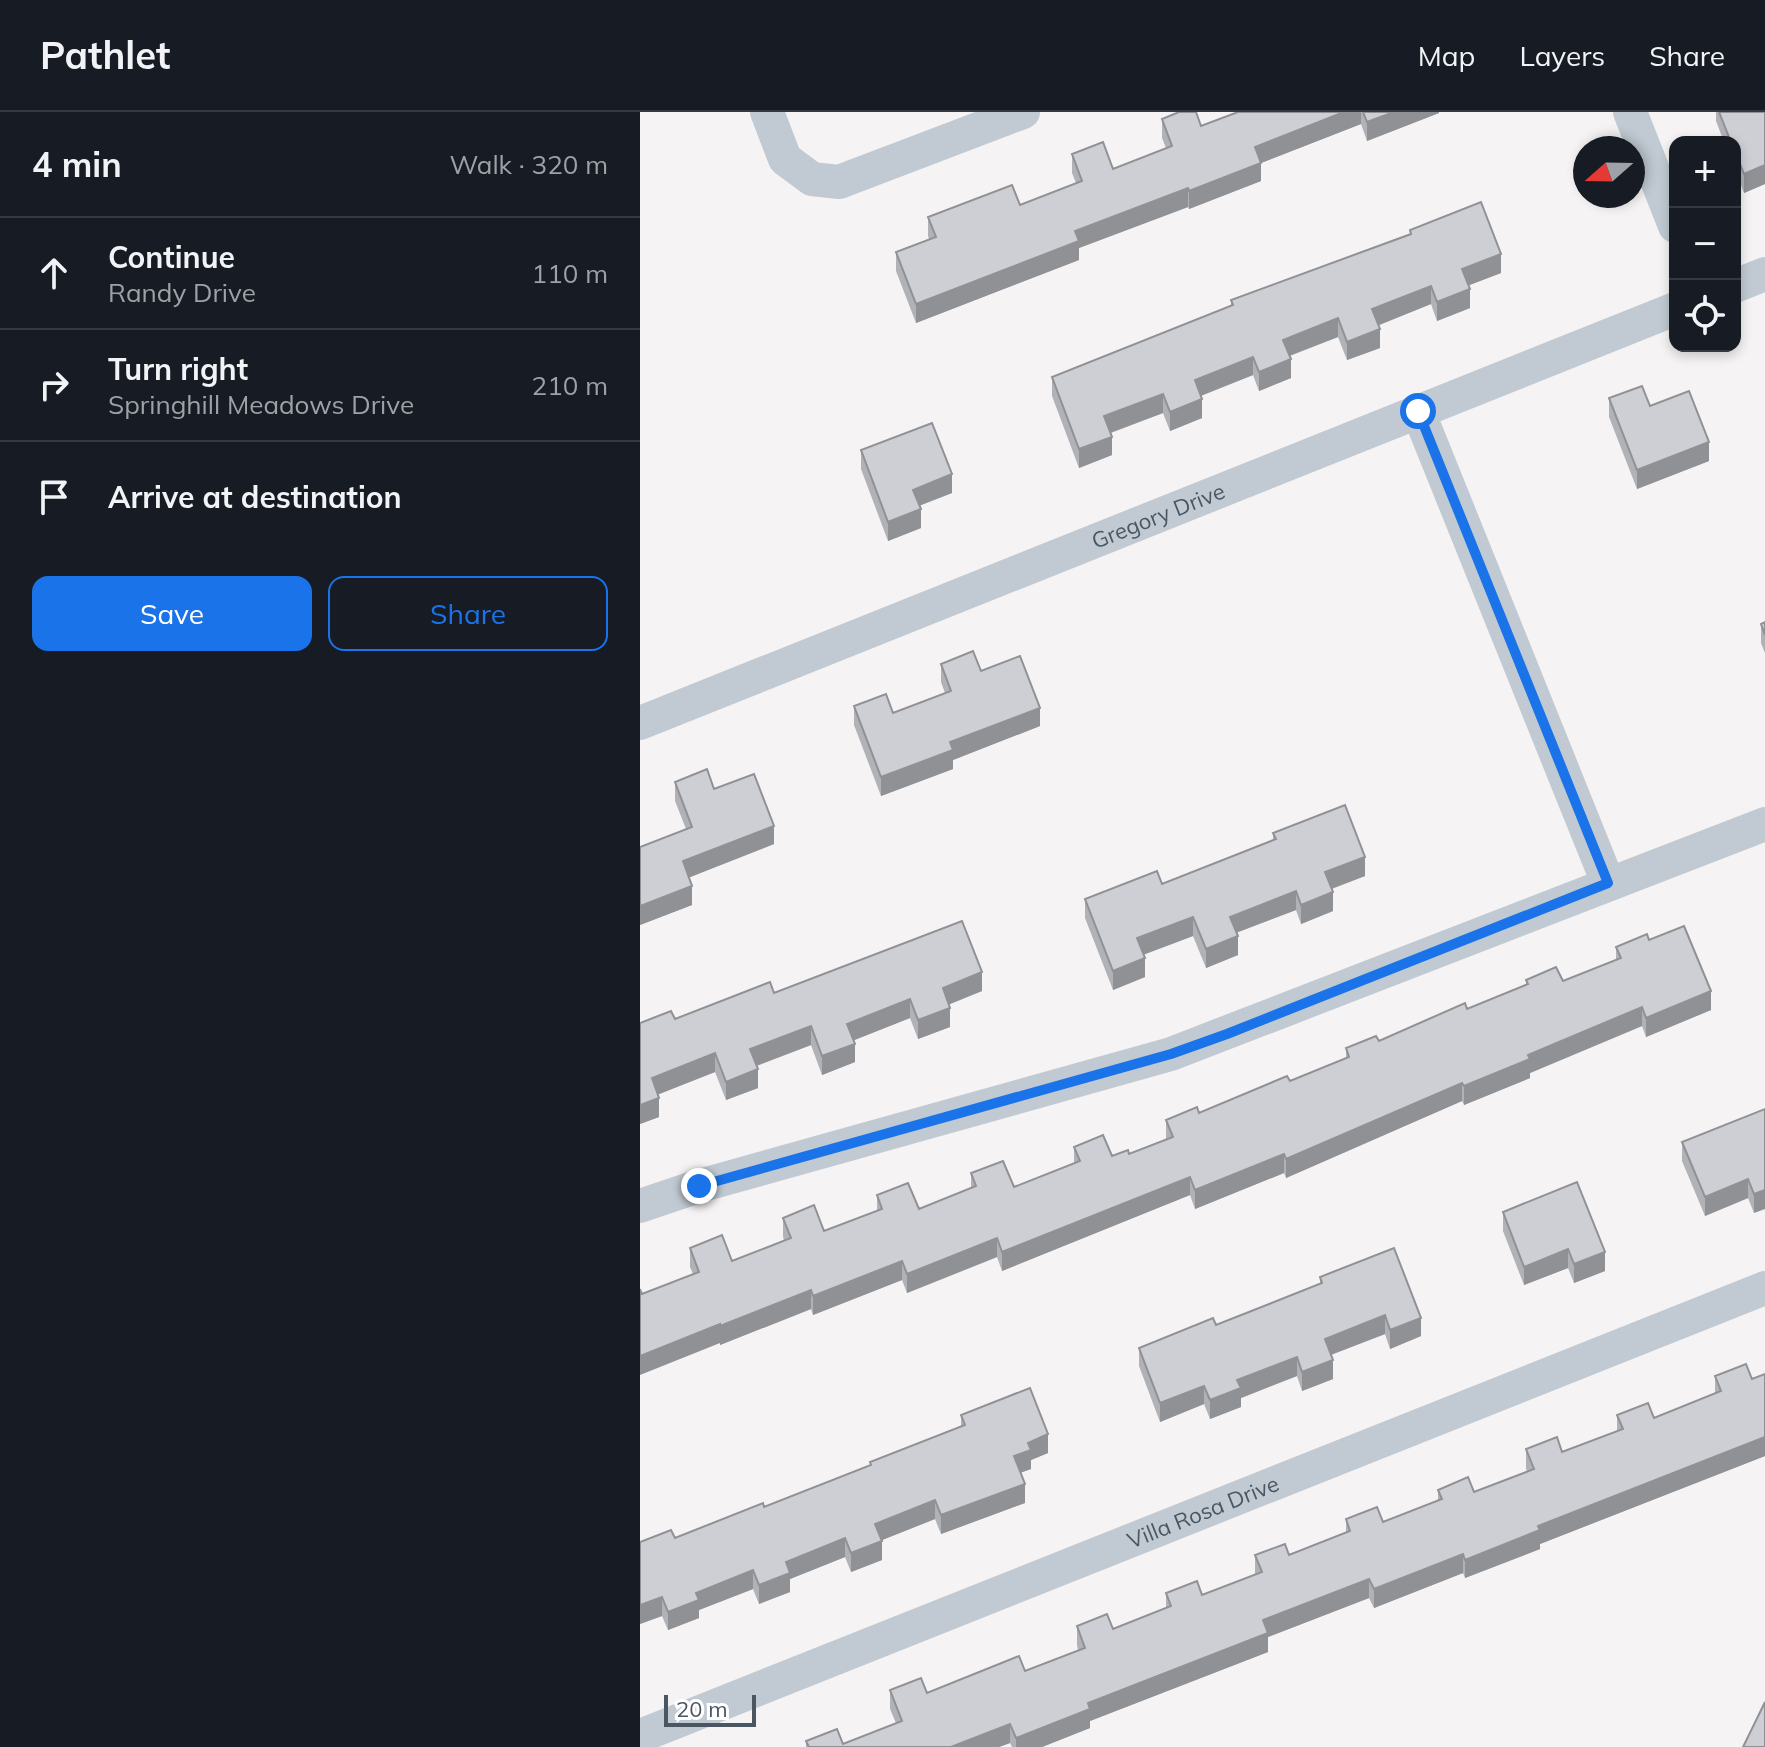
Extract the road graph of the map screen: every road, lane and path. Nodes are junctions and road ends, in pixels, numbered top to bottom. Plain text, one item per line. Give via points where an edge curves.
1 (767, 112) edge
2 (1023, 112) edge
3 (1630, 112) edge
4 (1669, 211) edge
5 (1765, 274) edge
6 (1741, 284) edge
7 (1669, 311) edge
8 (1418, 411) junction
9 (640, 723) edge
10 (1765, 824) edge
11 (1608, 883) junction
12 (640, 1206) edge
13 (1765, 1288) edge
14 (640, 1736) edge

1 - 2 street via 785,159 812,179 839,182
3 - 4 street
5 - 6 street
7 - 8 street, Gregory Drive
8 - 9 street, Gregory Drive
8 - 11 street
10 - 11 street
11 - 12 street via 1171,1054
13 - 14 street, Villa Rosa Drive

